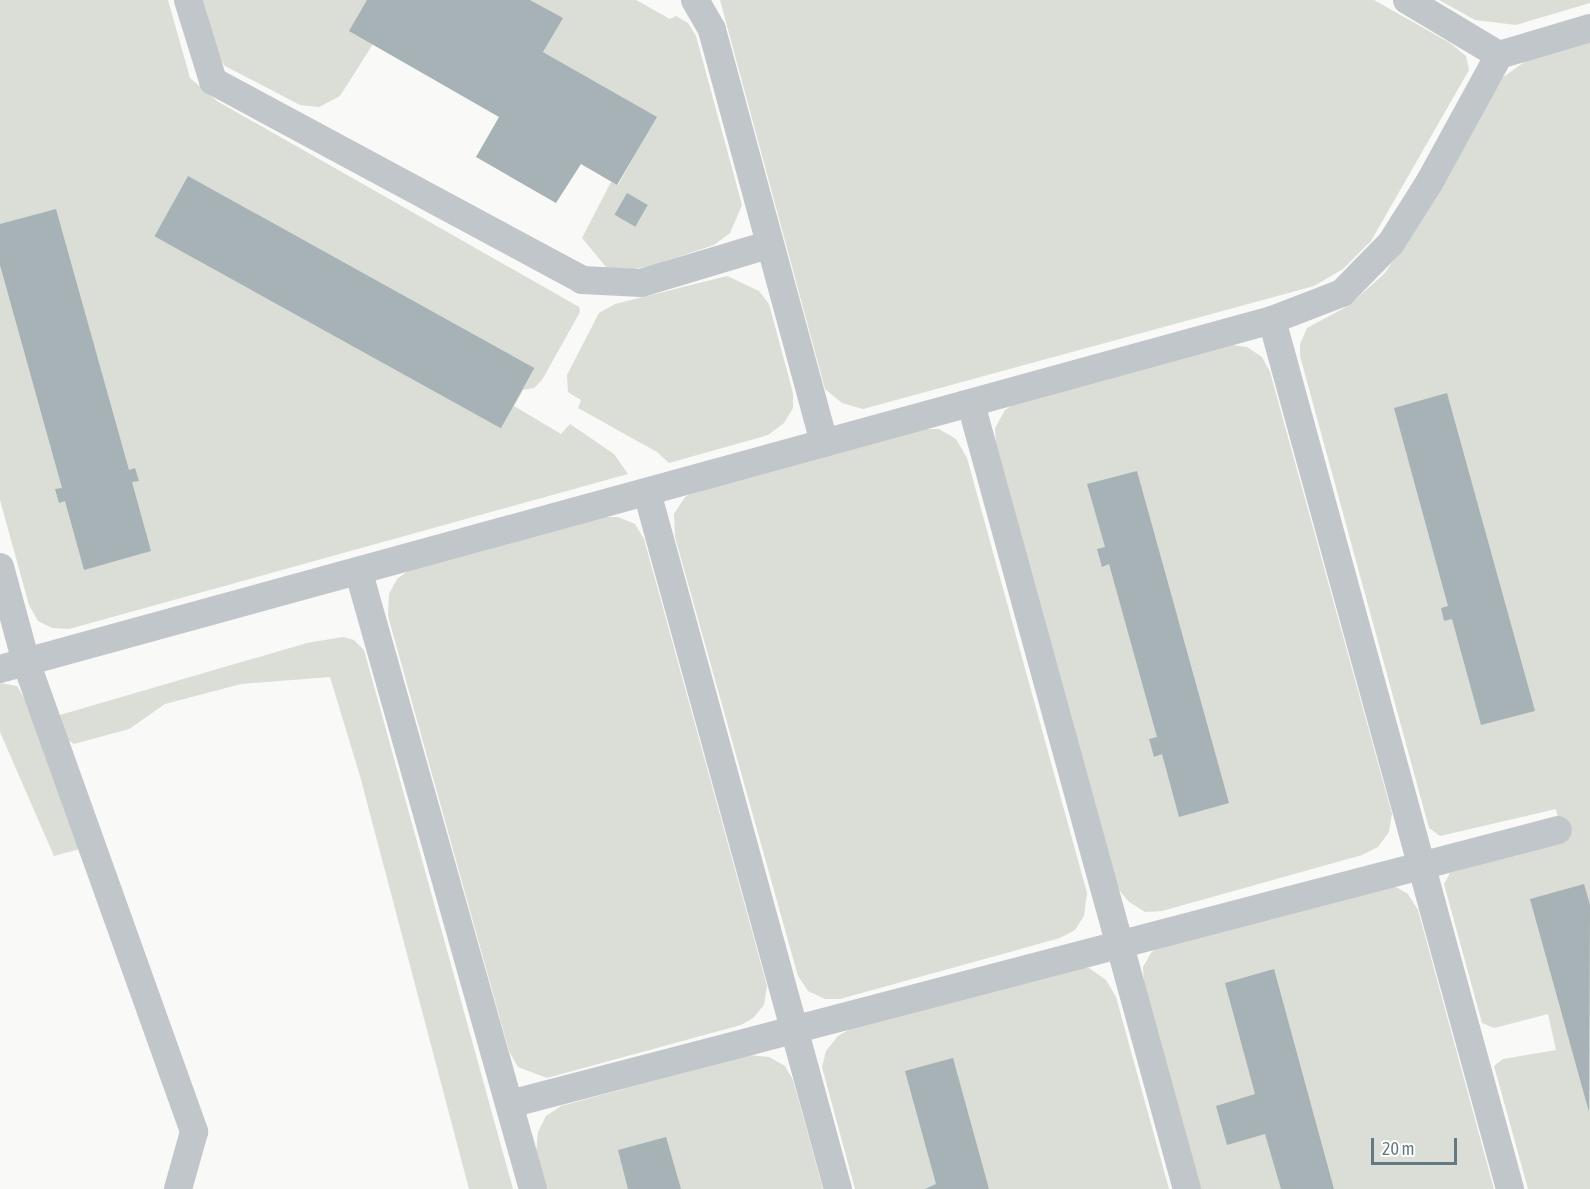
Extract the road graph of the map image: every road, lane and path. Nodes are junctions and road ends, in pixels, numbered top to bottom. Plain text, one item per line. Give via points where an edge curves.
1 (188, 0) edge
2 (695, 0) edge
3 (1407, 0) edge
4 (1590, 28) edge
5 (1499, 55) junction
6 (768, 245) junction
7 (1272, 320) junction
8 (971, 404) junction
9 (824, 443) junction
10 (647, 492) junction
11 (0, 567) edge
12 (359, 573) junction
13 (13, 665) edge
14 (1558, 830) dead end
15 (1421, 866) junction
16 (1119, 944) junction
17 (794, 1031) junction
18 (510, 1104) junction
19 (178, 1189) edge
20 (533, 1189) edge
21 (838, 1189) edge
22 (1187, 1189) edge
23 (1510, 1189) edge

1 - 6 lane via 213,81 582,280 641,283
2 - 6 lane via 712,30
3 - 5 lane
4 - 5 lane
5 - 7 lane via 1430,183 1391,243 1342,293
6 - 9 lane
7 - 8 lane
7 - 15 lane
8 - 9 lane
8 - 16 lane
9 - 10 lane
10 - 12 lane
10 - 17 lane
11 - 13 lane
12 - 13 lane
12 - 18 lane
13 - 19 lane via 194,1132
14 - 15 lane
15 - 16 lane
15 - 23 lane
16 - 17 lane
16 - 22 lane
17 - 18 lane
17 - 21 lane
18 - 20 lane

